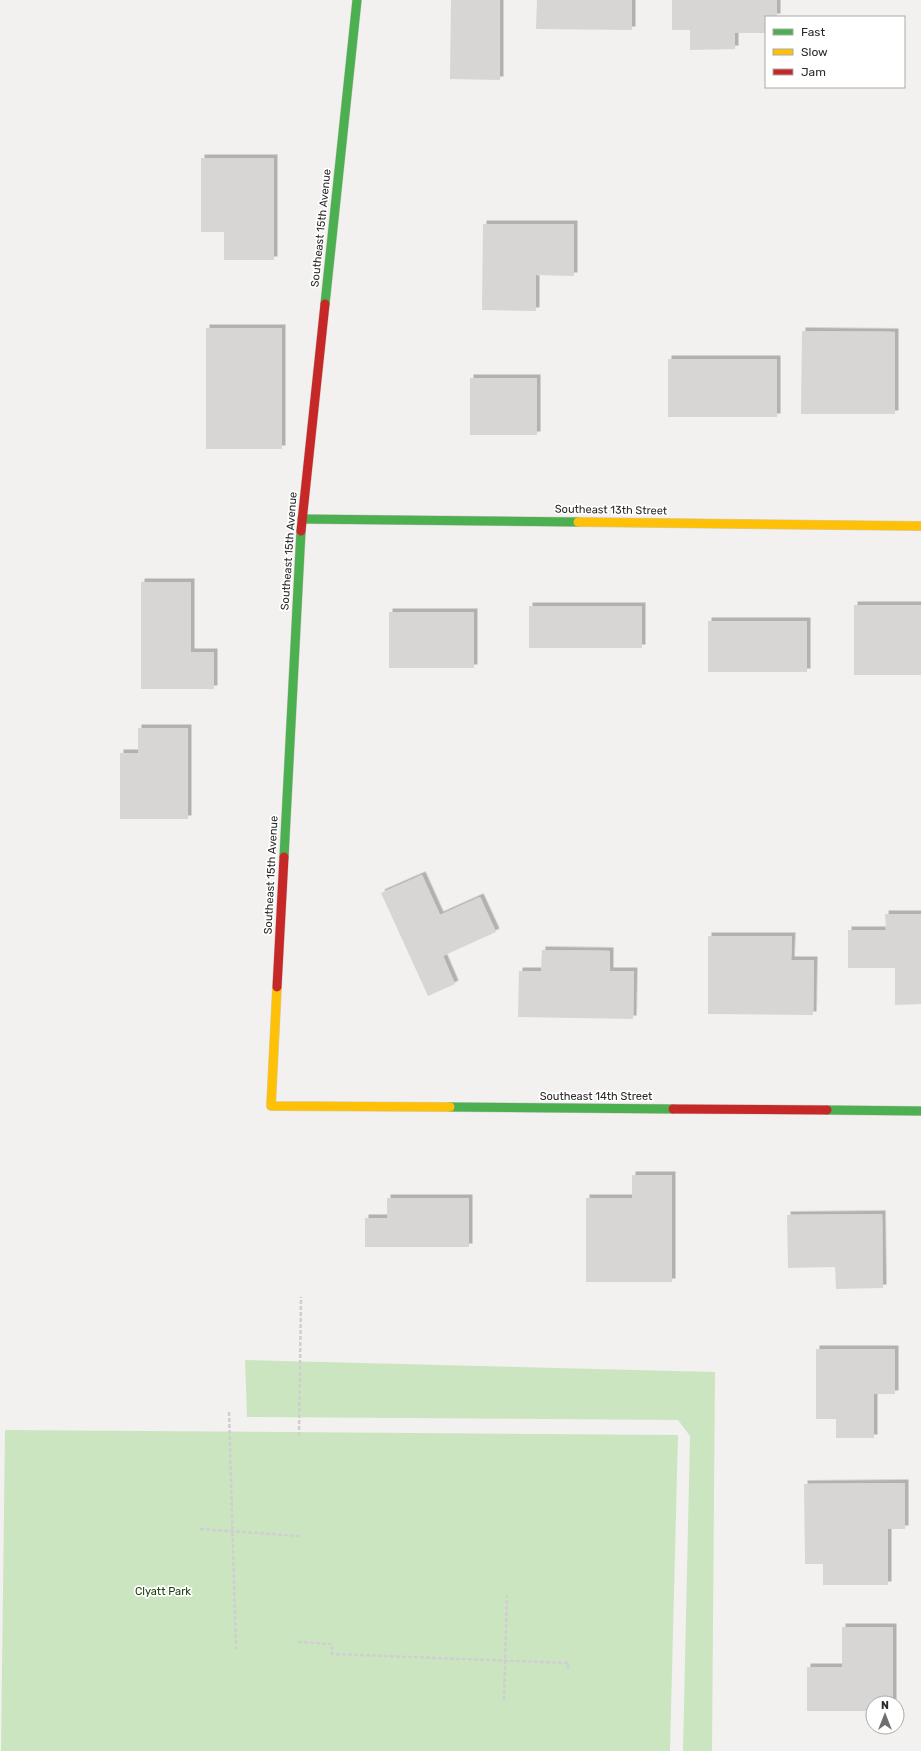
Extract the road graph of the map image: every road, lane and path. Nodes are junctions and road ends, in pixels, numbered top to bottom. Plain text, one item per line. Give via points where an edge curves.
1 (357, 0) edge
2 (302, 519) junction
3 (921, 526) edge
4 (271, 1106) joint
5 (921, 1111) edge
6 (301, 1297) dead end
7 (229, 1412) dead end
8 (299, 1436) dead end
9 (200, 1529) dead end
10 (233, 1531) junction
11 (299, 1536) dead end
12 (507, 1595) dead end
13 (298, 1642) dead end
14 (236, 1649) dead end
15 (505, 1660) junction
16 (568, 1669) dead end
17 (504, 1700) dead end

1 - 2 street, Southeast 15th Avenue
2 - 3 street, Southeast 13th Street
2 - 4 street, Southeast 15th Avenue
4 - 5 street, Southeast 14th Street
6 - 8 path
7 - 10 path
9 - 10 path
10 - 11 path
10 - 14 path
12 - 15 path
13 - 15 path via 332,1644 332,1654
15 - 16 path via 568,1663
15 - 17 path

